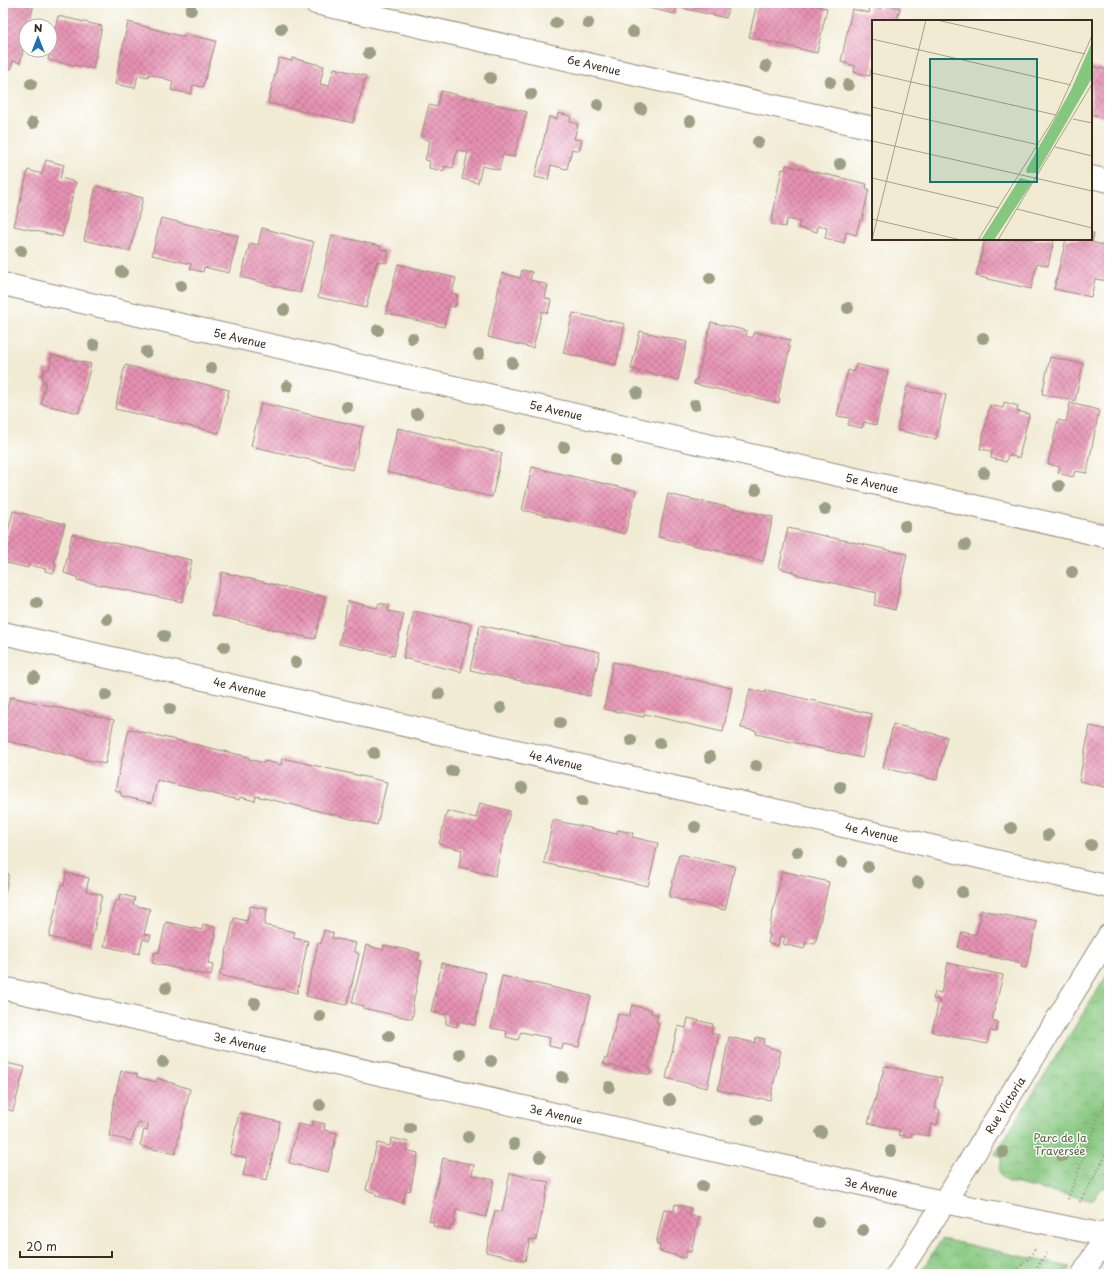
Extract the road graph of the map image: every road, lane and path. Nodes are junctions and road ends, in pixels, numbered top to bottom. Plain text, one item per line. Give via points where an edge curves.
1 (316, 3) edge
2 (872, 128) edge
3 (1092, 177) edge
4 (1109, 181) edge
5 (3, 284) edge
6 (1109, 537) edge
7 (3, 633) edge
8 (1109, 887) edge
9 (1109, 935) edge
10 (3, 988) edge
11 (1109, 1098) edge
12 (944, 1203) junction
13 (1051, 1225) junction
14 (1108, 1234) edge
15 (898, 1274) edge
16 (1013, 1274) edge
17 (1082, 1274) edge

1 - 2 street, 6e Avenue
3 - 4 street
5 - 6 street, 5e Avenue
7 - 8 street, 4e Avenue
9 - 12 street, Rue Victoria
10 - 12 street, 3e Avenue
11 - 13 path via 1099,1115 1070,1196
12 - 13 street, 3e Avenue
12 - 15 street, Rue Victoria
13 - 14 street, 3e Avenue
13 - 16 path via 1029,1258
14 - 17 street

